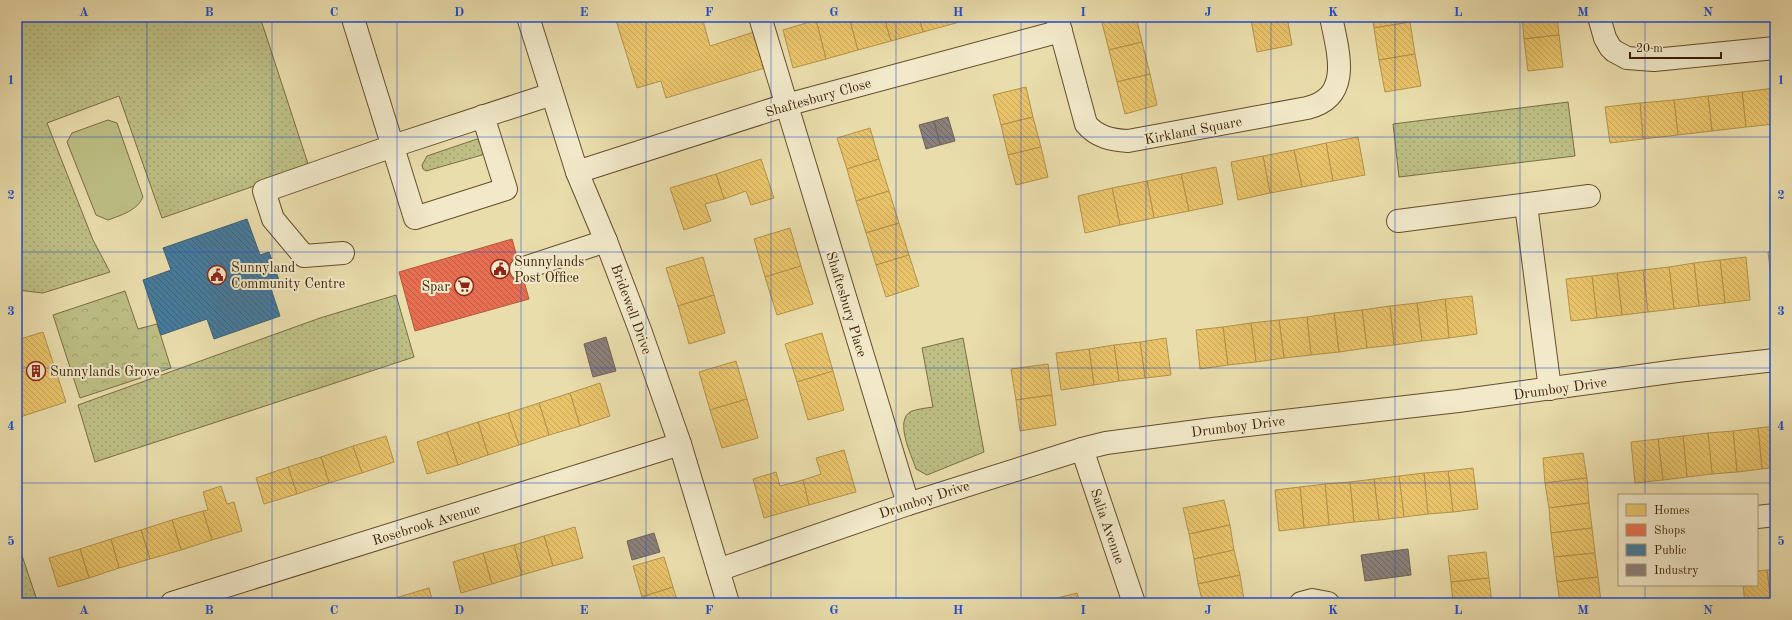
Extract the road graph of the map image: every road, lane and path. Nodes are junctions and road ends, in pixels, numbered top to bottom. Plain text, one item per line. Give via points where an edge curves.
1 (528, 17) edge
2 (760, 17) edge
3 (1332, 17) edge
4 (1599, 17) edge
5 (354, 22) dead end
6 (1059, 24) edge
7 (1775, 48) edge
8 (552, 94) junction
9 (786, 105) junction
10 (483, 116) junction
11 (393, 146) junction
12 (578, 172) junction
13 (1589, 196) dead end
14 (1526, 204) junction
15 (1398, 221) dead end
16 (606, 241) junction
17 (344, 253) dead end
18 (521, 269) dead end
19 (1775, 360) edge
20 (1550, 389) junction
21 (680, 444) junction
22 (1082, 449) junction
23 (908, 504) junction
24 (1775, 515) edge
25 (1758, 517) edge
26 (718, 570) junction
27 (172, 603) edge
28 (728, 603) edge
29 (1134, 603) edge
30 (1302, 603) edge
31 (1328, 603) edge

1 - 8 street, Bridewell Drive
2 - 9 street, Shaftesbury Place
3 - 6 street, Kirkland Square via 1339,57 1338,75 1334,91 1323,102 1306,108 1128,141 1099,136 1086,124
4 - 7 street via 1610,47 1627,58 1654,60
5 - 11 street
6 - 9 street, Shaftesbury Close
8 - 10 street
8 - 12 street, Bridewell Drive
9 - 12 street, Shaftesbury Close
9 - 23 street, Shaftesbury Place
10 - 11 street
10 - 11 street via 506,189 415,218
11 - 17 street via 264,191 273,219 304,256
12 - 16 street, Bridewell Drive
13 - 14 street
14 - 15 street
14 - 20 street
16 - 18 street
16 - 21 street, Bridewell Drive
19 - 20 street, Drumboy Drive
20 - 22 street, Drumboy Drive via 1213,428 1106,443
21 - 26 street, Bridewell Drive
21 - 27 street, Rosebrook Avenue
22 - 23 street, Drumboy Drive
22 - 29 street, Salia Avenue
23 - 26 street, Drumboy Drive
24 - 25 street
26 - 28 street, Bridewell Drive
30 - 31 street via 1312,600

